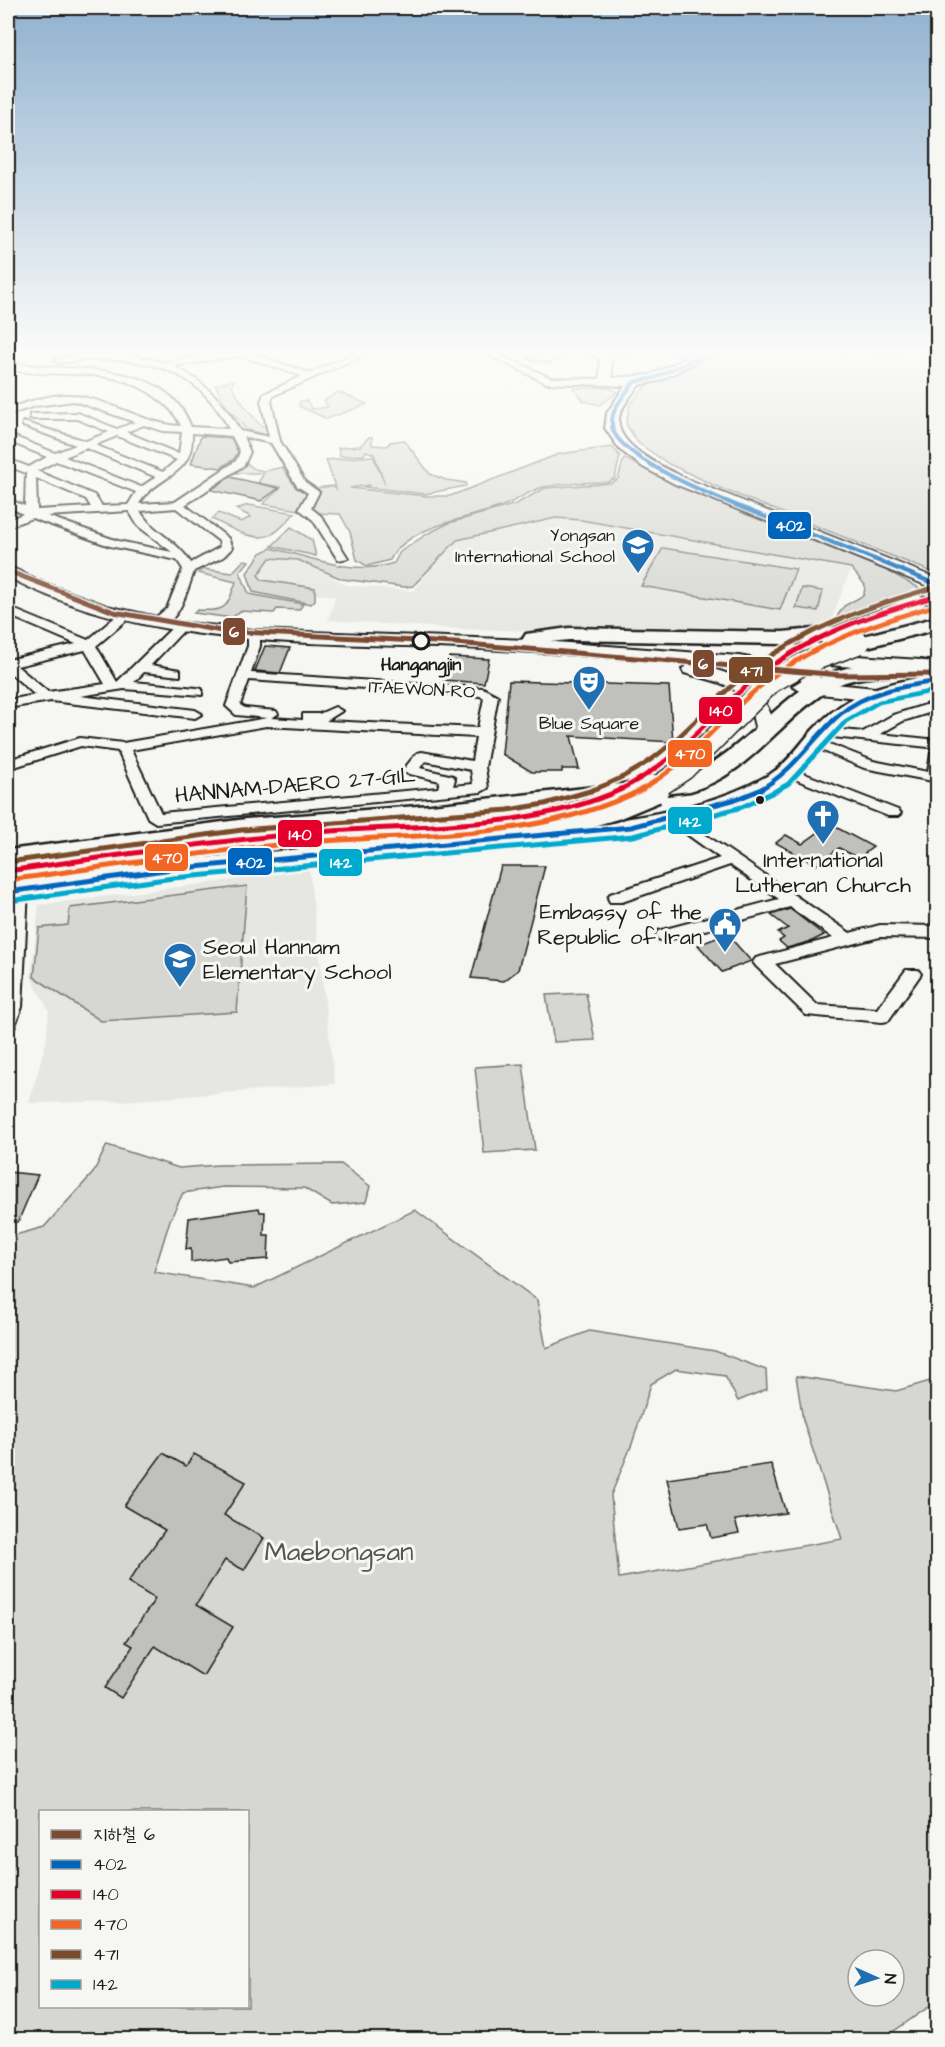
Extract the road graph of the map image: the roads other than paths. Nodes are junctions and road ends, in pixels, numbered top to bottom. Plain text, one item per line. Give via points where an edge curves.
1 (32, 448) edge
2 (80, 448) edge
3 (93, 448) edge
4 (155, 448) edge
5 (185, 448) edge
6 (242, 448) edge
7 (279, 448) edge
8 (626, 448) edge
9 (57, 456) junction
10 (183, 459) junction
11 (8, 462) edge
12 (31, 470) junction
13 (165, 477) junction
14 (142, 491) junction
15 (8, 502) edge
16 (178, 505) junction
17 (132, 507) junction
18 (99, 510) junction
19 (31, 514) junction
20 (8, 524) edge
21 (856, 551) junction
22 (182, 557) junction
23 (342, 558) dead end
24 (189, 569) junction
25 (8, 571) edge
26 (938, 585) tunnel mouth
27 (938, 591) tunnel mouth
28 (917, 601) tunnel mouth
29 (8, 610) edge
30 (124, 616) junction
31 (158, 622) junction
32 (938, 623) tunnel mouth
33 (180, 627) junction
34 (254, 635) junction
35 (831, 635) junction
36 (89, 645) junction
37 (529, 645) junction
38 (8, 648) edge
39 (661, 656) junction
40 (32, 658) junction
41 (8, 664) edge
42 (141, 667) junction
43 (934, 672) edge
44 (175, 674) dead end
45 (242, 676) junction
46 (118, 685) junction
47 (817, 688) junction
48 (197, 692) dead end
49 (874, 694) junction
50 (938, 694) edge
51 (44, 696) junction
52 (8, 704) edge
53 (938, 705) edge
54 (335, 711) dead end
55 (195, 714) dead end
56 (766, 732) junction
57 (484, 733) junction
58 (866, 736) junction
59 (818, 737) junction
60 (938, 744) edge
61 (123, 747) junction
62 (938, 753) edge
63 (8, 765) edge
64 (478, 767) junction
65 (787, 771) junction
66 (936, 777) edge
67 (444, 791) junction
68 (893, 813) dead end
69 (683, 814) junction
70 (319, 838) junction
71 (8, 858) edge
72 (732, 859) junction
73 (11, 883) edge
74 (616, 898) dead end
75 (792, 901) junction
76 (938, 932) edge
77 (664, 935) dead end
78 (847, 939) junction
79 (912, 974) dead end
80 (11, 991) edge
81 (8, 1023) edge

1 - 9 street
2 - 9 street
3 - 13 street
4 - 10 street
5 - 10 street
6 - 16 street via 240,463
7 - 23 street via 301,484 314,492 305,509 317,518
8 - 21 main road via 680,481
9 - 12 street
9 - 14 street
10 - 13 street
11 - 12 street
12 - 18 street via 90,497
12 - 19 street
13 - 14 street
14 - 17 street
15 - 19 street
16 - 17 street
16 - 24 street via 224,540 226,548
17 - 18 street
17 - 22 street via 142,524
18 - 19 street
19 - 20 street
19 - 22 street via 138,552
21 - 26 main road
21 - 27 main road
22 - 24 street
24 - 31 street via 173,610
25 - 30 main road via 41,588
28 - 35 main road
29 - 36 street
30 - 31 main road
30 - 36 street
31 - 33 main road
32 - 70 main road, bridge via 860,643 813,660 771,682 684,769 654,790 614,807 547,825
33 - 34 main road
33 - 42 street
34 - 37 main road
34 - 45 street via 254,646
35 - 37 main road via 783,638 569,634 533,638
35 - 70 main road via 773,665 662,770 617,792 537,814
36 - 40 street
36 - 46 street
37 - 39 main road
38 - 40 street
39 - 43 main road via 708,653 886,662
39 - 47 main road via 737,666 764,679
39 - 56 main road via 749,690 764,713
40 - 41 street
41 - 51 street
42 - 44 street
42 - 46 street
43 - 47 main road via 877,669
43 - 49 main road
45 - 54 street via 233,706 241,712 321,718
45 - 57 street, ITAEWON-RO via 483,692 491,696
46 - 48 street
46 - 51 street
47 - 49 main road
47 - 56 main road
47 - 69 main road via 819,704 773,760
49 - 50 main road
49 - 59 main road via 840,714
51 - 52 street
51 - 55 street
53 - 58 street via 898,718
56 - 71 main road via 729,767 690,784 443,811 246,826
57 - 61 street, HANNAM-DAERO 27-GIL via 266,722
57 - 64 street, HANNAM-DAERO 27-GIL
58 - 59 street
58 - 60 street
59 - 65 main road
59 - 66 street via 869,765
61 - 63 street, HANNAM-DAERO 27-GIL via 80,742
61 - 67 street, HANNAM-DAERO 27-GIL via 156,819
62 - 66 street
64 - 67 street, HANNAM-DAERO 27-GIL via 481,788
64 - 67 street, HANNAM-DAERO 27-GIL via 422,756 410,770 448,779
65 - 68 street
65 - 69 main road via 759,790
69 - 72 street
69 - 73 main road via 609,829
70 - 73 main road
72 - 74 street
72 - 75 street
73 - 80 street
75 - 77 street
75 - 78 street
76 - 78 street via 880,931
78 - 79 street via 762,962 812,1011 882,1016
80 - 81 street via 13,1007

